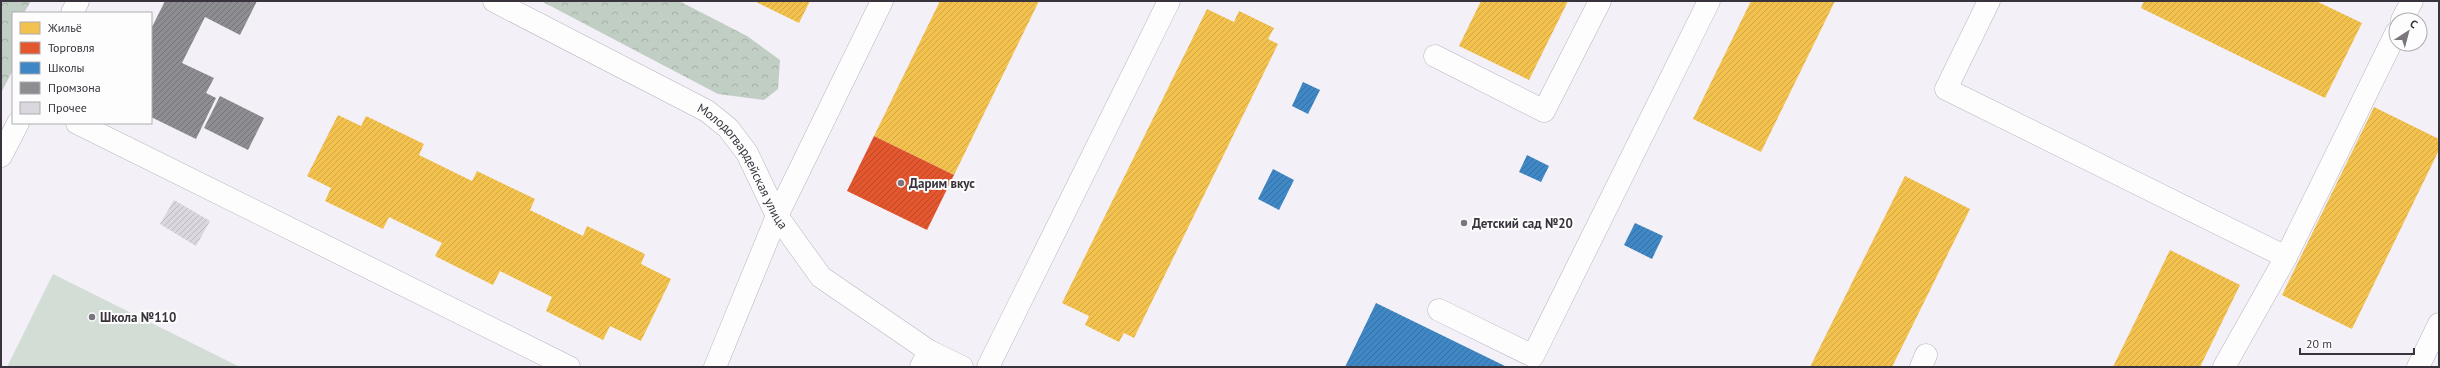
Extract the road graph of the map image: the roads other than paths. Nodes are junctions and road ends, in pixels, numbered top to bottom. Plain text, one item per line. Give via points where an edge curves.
1 (78, 1) edge
2 (494, 1) edge
3 (882, 1) edge
4 (1168, 1) edge
5 (1600, 1) edge
6 (1709, 1) edge
7 (1989, 1) edge
8 (2412, 1) edge
9 (72, 12) edge
10 (2406, 12) edge
11 (2388, 49) edge
12 (1434, 56) dead end
13 (17, 124) edge
14 (79, 124) edge
15 (1, 156) edge
16 (777, 216) junction
17 (2286, 257) junction
18 (1439, 310) dead end
19 (2439, 324) edge
20 (925, 359) edge
21 (570, 367) edge
22 (715, 367) edge
23 (962, 367) edge
24 (988, 367) edge
25 (2224, 367) edge
26 (2418, 367) edge

1 - 9 street
2 - 16 street, Молодогвардейская улица via 707,111 728,128 747,153
3 - 16 street
4 - 24 street
5 - 12 street via 1544,111
6 - 18 street via 1532,356
7 - 17 street via 1946,90
8 - 10 street
11 - 17 street
13 - 15 street
14 - 21 street
16 - 20 street, Молодогвардейская улица via 821,277
16 - 22 street
17 - 25 street
19 - 26 street
20 - 23 street, Молодогвардейская улица

